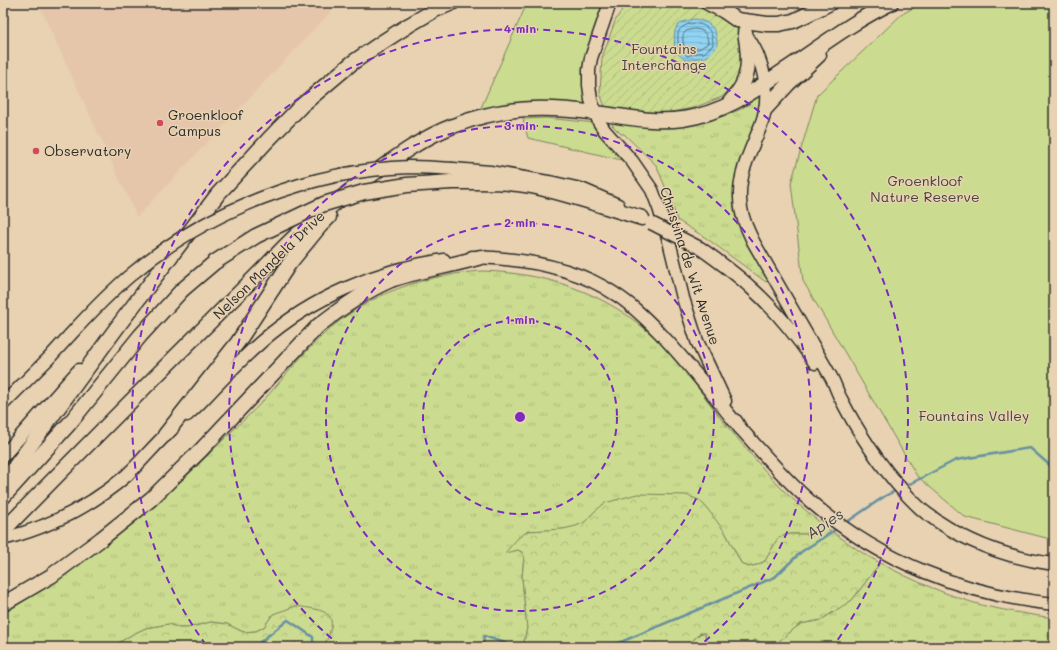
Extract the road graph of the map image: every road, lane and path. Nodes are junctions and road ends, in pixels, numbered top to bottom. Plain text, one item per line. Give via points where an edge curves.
1 (452, 3) edge
2 (610, 3) edge
3 (708, 3) edge
4 (830, 3) edge
5 (891, 3) edge
6 (737, 20) junction
7 (745, 32) junction
8 (835, 36) junction
9 (765, 84) junction
10 (726, 106) junction
11 (766, 108) junction
12 (595, 113) junction
13 (452, 175) junction
14 (360, 184) junction
15 (646, 221) joint
16 (481, 257) junction
17 (121, 322) junction
18 (840, 398) junction
19 (3, 404) edge
20 (740, 428) junction
21 (165, 435) junction
22 (3, 456) edge
23 (3, 483) edge
24 (3, 497) edge
25 (3, 531) edge
26 (3, 540) edge
27 (1054, 564) edge
28 (3, 604) edge
29 (1054, 604) edge

1 - 17 highway via 413,22 381,42 352,63 289,118 218,194
2 - 12 main road, Christina de Wit Avenue via 589,70 590,92
3 - 6 highway
4 - 6 highway via 793,21 779,24
5 - 8 highway
6 - 7 main road
7 - 9 main road via 759,58
7 - 10 highway via 749,55 747,75 736,97
8 - 9 highway, Nelson Mandela Drive
8 - 11 highway
9 - 10 highway, Nelson Mandela Drive
9 - 11 main road
10 - 12 highway, Nelson Mandela Drive via 685,119 664,121
11 - 18 main road via 741,180 740,208 754,244 831,377
12 - 14 highway, Nelson Mandela Drive via 528,108 480,116 430,136 397,156
12 - 20 main road, Christina de Wit Avenue via 605,131 632,161 652,190 697,341
13 - 15 highway via 566,194
13 - 19 main road, bridge via 410,167 368,171 295,186 252,201 167,247 133,273 106,297
13 - 24 highway, bridge via 364,192 318,206 256,236 215,262 182,290 140,336 69,424
14 - 21 highway via 320,226 290,264 238,342
14 - 25 highway, Nelson Mandela Drive via 304,228
15 - 18 main road, bridge via 700,248 739,277 785,323
16 - 20 main road via 515,259 550,266 593,282 615,294 636,310 669,343
16 - 21 main road via 418,264 386,273 358,283 315,304 261,342
16 - 28 highway via 389,281 338,310 318,326 151,499 51,576
17 - 22 main road
17 - 23 highway
18 - 27 main road via 882,465 925,513 966,538 992,549 1036,562
20 - 29 main road, Christina de Wit Avenue via 812,502 857,536 891,556 950,582 1020,600
21 - 26 main road via 116,484 86,506 60,520

